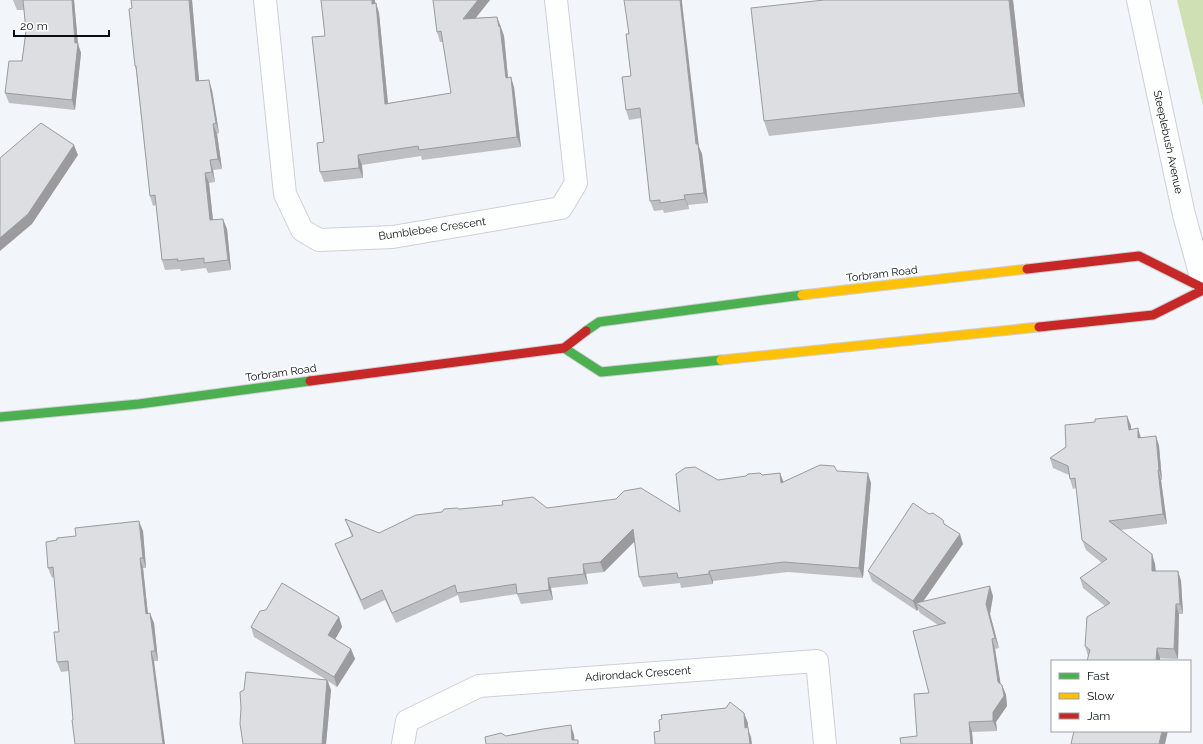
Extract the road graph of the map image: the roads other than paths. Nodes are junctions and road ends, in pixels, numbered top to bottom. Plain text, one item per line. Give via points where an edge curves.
1 (265, 0) edge
2 (556, 0) edge
3 (1138, 0) edge
4 (1203, 284) edge
5 (1203, 289) edge
6 (564, 348) junction
7 (0, 417) edge
8 (403, 744) edge
9 (826, 744) edge

1 - 2 street, Bumblebee Crescent via 285,194 302,230 319,240 392,237 561,208 576,183
3 - 4 street, Steeplebush Avenue via 1184,214
5 - 6 main road, Torbram Road via 1153,315 601,372
5 - 6 main road, Torbram Road via 1139,256 774,298 599,322
6 - 7 main road, Torbram Road via 139,404
8 - 9 street, Adirondack Crescent via 407,721 479,686 817,661

